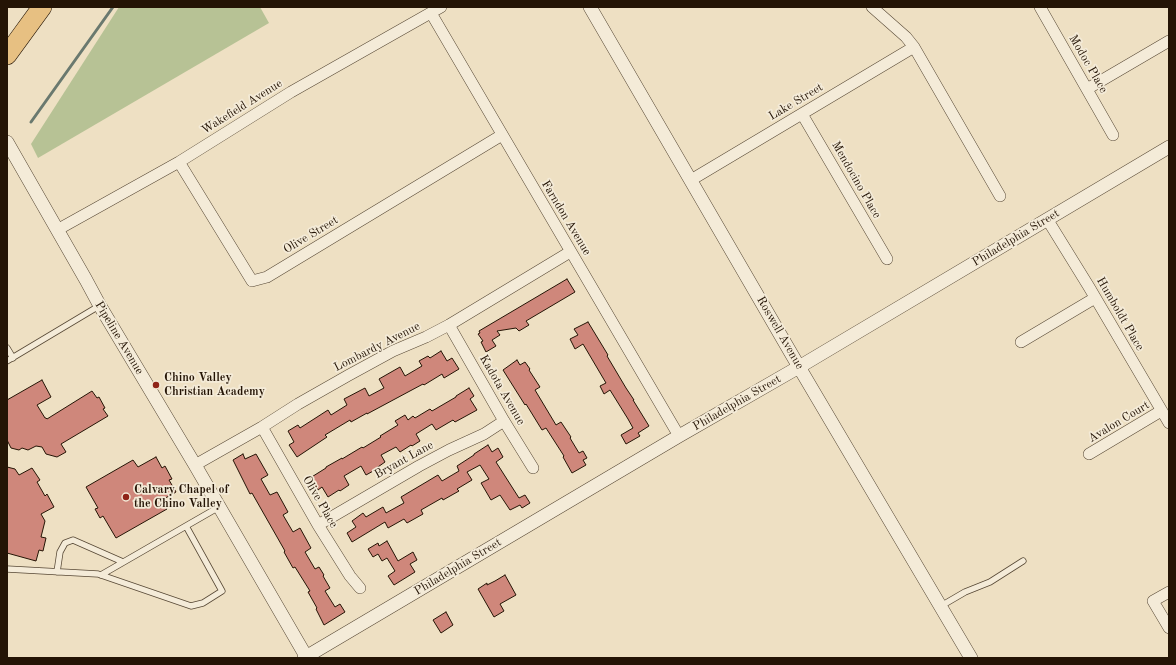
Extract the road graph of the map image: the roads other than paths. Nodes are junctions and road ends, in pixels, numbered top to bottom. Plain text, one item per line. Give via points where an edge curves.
1 (42, 7) edge
2 (590, 7) edge
3 (872, 7) edge
4 (1040, 7) edge
5 (436, 10) edge
6 (1169, 41) edge
7 (914, 47) junction
8 (7, 55) edge
9 (1087, 89) junction
10 (802, 114) junction
11 (502, 135) junction
12 (1113, 135) dead end
13 (7, 142) edge
14 (1169, 147) edge
15 (179, 162) junction
16 (691, 180) junction
17 (1000, 196) dead end
18 (1047, 219) junction
19 (57, 230) junction
20 (570, 252) junction
21 (887, 259) dead end
22 (1095, 298) junction
23 (100, 306) junction
24 (449, 325) junction
25 (1021, 342) dead end
26 (7, 348) edge
27 (13, 358) junction
28 (7, 361) edge
29 (799, 367) junction
30 (1162, 411) junction
31 (504, 421) junction
32 (1169, 423) edge
33 (262, 427) junction
34 (679, 436) junction
35 (1089, 454) dead end
36 (195, 465) junction
37 (533, 468) dead end
38 (219, 507) junction
39 (318, 525) junction
40 (186, 526) junction
41 (123, 562) junction
42 (1023, 562) dead end
43 (7, 569) edge
44 (57, 572) junction
45 (101, 575) junction
46 (360, 588) dead end
47 (1169, 592) edge
48 (940, 606) junction
49 (1169, 628) edge
50 (306, 658) edge
51 (971, 658) edge

1 - 8 highway
2 - 16 street, Roswell Avenue
3 - 7 street
4 - 9 street, Modoc Place
5 - 11 street, Farndon Avenue
5 - 15 street, Wakefield Avenue via 291,92
6 - 9 street
7 - 10 street, Lake Street
7 - 17 street
9 - 12 street, Modoc Place
10 - 16 street, Lake Street
10 - 21 street, Mendocino Place
11 - 15 street, Olive Street via 267,277 252,281
11 - 20 street, Farndon Avenue
13 - 19 street, Pipeline Avenue
14 - 18 street, Philadelphia Street
15 - 19 street, Wakefield Avenue
16 - 29 street, Roswell Avenue
18 - 22 street, Humboldt Place
18 - 29 street, Philadelphia Street
19 - 23 street, Pipeline Avenue via 72,261
20 - 24 street, Lombardy Avenue
20 - 34 street, Farndon Avenue
22 - 25 street
22 - 30 street, Humboldt Place
23 - 27 lane
23 - 36 street, Pipeline Avenue
24 - 31 street, Kadota Avenue
24 - 33 street, Lombardy Avenue via 355,371
26 - 27 lane
27 - 28 lane
29 - 34 street, Philadelphia Street
29 - 48 street, Roswell Avenue
30 - 32 street, Humboldt Place
30 - 35 street, Avalon Court
31 - 37 street, Kadota Avenue
31 - 39 street, Bryant Lane via 484,434 419,466
33 - 36 street, Lombardy Avenue
33 - 39 street, Olive Place
34 - 50 street, Philadelphia Street
36 - 38 street, Pipeline Avenue
38 - 40 lane
38 - 50 street, Pipeline Avenue
39 - 46 street, Olive Place
40 - 41 lane
40 - 45 lane via 222,591 203,603 191,606
41 - 44 lane via 73,540 65,543 60,552
41 - 45 lane
42 - 48 lane via 990,582
43 - 44 lane
44 - 45 lane
47 - 49 street via 1154,601
48 - 51 street, Roswell Avenue

